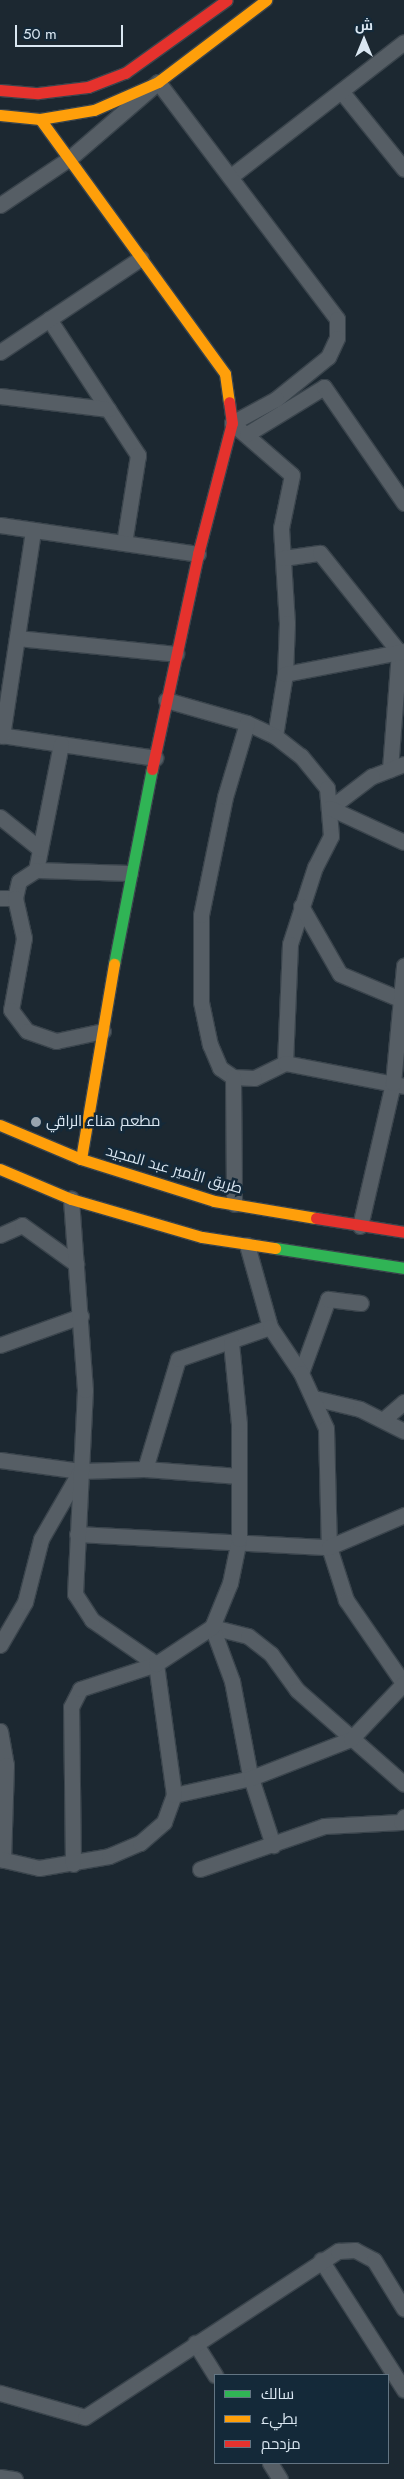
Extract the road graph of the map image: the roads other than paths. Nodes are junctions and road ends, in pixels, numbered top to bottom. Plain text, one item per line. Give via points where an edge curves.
1 (227, 0) edge
2 (266, 0) edge
3 (404, 42) edge
4 (158, 82) junction
5 (0, 90) edge
6 (341, 91) junction
7 (0, 115) edge
8 (40, 119) junction
9 (70, 158) junction
10 (404, 169) edge
11 (230, 177) junction
12 (0, 205) edge
13 (141, 258) junction
14 (49, 320) junction
15 (0, 352) edge
16 (0, 396) edge
17 (108, 409) junction
18 (232, 423) junction
19 (247, 434) junction
20 (404, 503) edge
21 (0, 525) edge
22 (33, 530) junction
23 (124, 543) junction
24 (198, 554) junction
25 (283, 558) junction
26 (17, 638) junction
27 (401, 651) edge
28 (176, 654) junction
29 (285, 674) junction
30 (166, 700) junction
31 (247, 723) junction
32 (1, 736) edge
33 (275, 736) junction
34 (61, 744) junction
35 (155, 758) junction
36 (397, 767) edge
37 (330, 808) junction
38 (0, 817) edge
39 (404, 842) edge
40 (40, 849) junction
41 (36, 870) junction
42 (130, 873) junction
43 (7, 898) edge
44 (301, 906) junction
45 (404, 966) edge
46 (400, 999) junction
47 (401, 1025) edge
48 (103, 1031) junction
49 (285, 1063) junction
50 (233, 1077) junction
51 (398, 1085) edge
52 (1, 1122) edge
53 (81, 1159) junction
54 (0, 1170) edge
55 (72, 1199) junction
56 (234, 1204) junction
57 (360, 1226) junction
58 (404, 1232) edge
59 (0, 1235) edge
60 (247, 1245) junction
61 (76, 1264) junction
62 (404, 1268) edge
63 (361, 1303) dead end
64 (81, 1316) junction
65 (270, 1327) junction
66 (231, 1342) junction
67 (0, 1345) edge
68 (301, 1373) junction
69 (314, 1398) junction
70 (404, 1402) edge
71 (383, 1420) junction
72 (404, 1431) edge
73 (1, 1462) edge
74 (145, 1469) junction
75 (80, 1471) junction
76 (239, 1476) junction
77 (404, 1515) edge
78 (77, 1534) junction
79 (239, 1539) junction
80 (329, 1547) junction
81 (212, 1627) junction
82 (0, 1645) edge
83 (156, 1664) junction
84 (404, 1684) edge
85 (0, 1732) edge
86 (352, 1739) junction
87 (251, 1778) junction
88 (404, 1784) edge
89 (174, 1795) junction
90 (403, 1822) edge
91 (273, 1845) junction
92 (1, 1860) edge
93 (73, 1864) junction
94 (200, 1869) dead end
95 (321, 2260) junction
96 (404, 2309) edge
97 (195, 2343) junction
98 (214, 2374) edge
99 (404, 2390) edge
100 (0, 2393) edge
101 (271, 2464) edge
102 (0, 2477) edge
103 (15, 2479) edge
104 (280, 2479) edge

1 - 5 main road via 125,73 80,88 38,94
2 - 4 main road
3 - 6 street
4 - 8 main road via 94,110
4 - 9 street
4 - 11 street
6 - 10 street
6 - 11 street
7 - 8 main road
8 - 9 main road
9 - 12 street
9 - 13 main road
11 - 18 street via 337,319 337,338 328,357 306,377
13 - 14 street
13 - 18 main road via 225,374
14 - 15 street
14 - 17 street
16 - 17 street
17 - 23 street via 138,455
18 - 19 street
18 - 24 main road
19 - 20 street via 324,387
19 - 25 street via 292,474 281,528
21 - 22 street
22 - 23 street
22 - 26 street
23 - 24 street
24 - 28 main road
25 - 27 street via 320,553
25 - 29 street
26 - 28 street
26 - 32 street
27 - 29 street
27 - 36 street
28 - 30 main road
29 - 33 street
30 - 31 street
30 - 35 main road
31 - 33 street
31 - 50 street via 224,798 201,915 201,1002 210,1045 220,1068
32 - 34 street
33 - 37 street via 301,756 327,788
34 - 35 street
34 - 40 street
35 - 42 main road
36 - 37 street via 372,776
37 - 39 street
37 - 44 street via 331,836
38 - 40 street
40 - 41 street
41 - 42 street
41 - 43 street via 19,882
42 - 48 main road
43 - 48 street via 24,938 11,1010 27,1031 56,1041
44 - 46 street via 340,974
44 - 49 street via 290,944
45 - 46 street
46 - 47 street
47 - 51 street
48 - 53 main road
49 - 50 street via 254,1078
49 - 51 street
50 - 56 street
51 - 57 street
52 - 53 main road, طريق الأمير عبد المجيد
53 - 56 main road, طريق الأمير عبد المجيد
54 - 55 main road
55 - 60 main road via 202,1237
55 - 61 street
56 - 57 main road, طريق الأمير عبد المجيد
57 - 58 main road, طريق الأمير عبد المجيد
59 - 61 street via 22,1225
60 - 62 main road
60 - 65 street
61 - 64 street
63 - 68 street via 328,1298
64 - 67 street
64 - 75 street via 85,1390
65 - 66 street
65 - 68 street
66 - 74 street via 178,1359
66 - 76 street
68 - 69 street
69 - 71 street via 360,1409
69 - 80 street via 326,1428
70 - 71 street
71 - 72 street
73 - 75 street
74 - 75 street
74 - 76 street
75 - 78 street
75 - 82 street via 41,1539 25,1602
76 - 79 street
77 - 80 street
78 - 79 street
78 - 83 street via 75,1594 92,1620
79 - 80 street
79 - 81 street via 230,1583
80 - 84 street via 346,1600
81 - 83 street
81 - 86 street via 248,1636 271,1654 297,1690
81 - 87 street via 232,1682
83 - 89 street
83 - 93 street via 80,1689 71,1707
84 - 86 street
85 - 92 street via 6,1765
86 - 87 street
86 - 88 street
87 - 89 street
87 - 91 street
89 - 93 street via 164,1822 140,1842 110,1856
90 - 91 street via 324,1826
91 - 94 street
92 - 93 street via 39,1868
95 - 96 street via 338,2251 354,2250 374,2260
95 - 97 street
95 - 99 street
97 - 98 street
97 - 100 street via 85,2417
101 - 104 street
102 - 103 street

